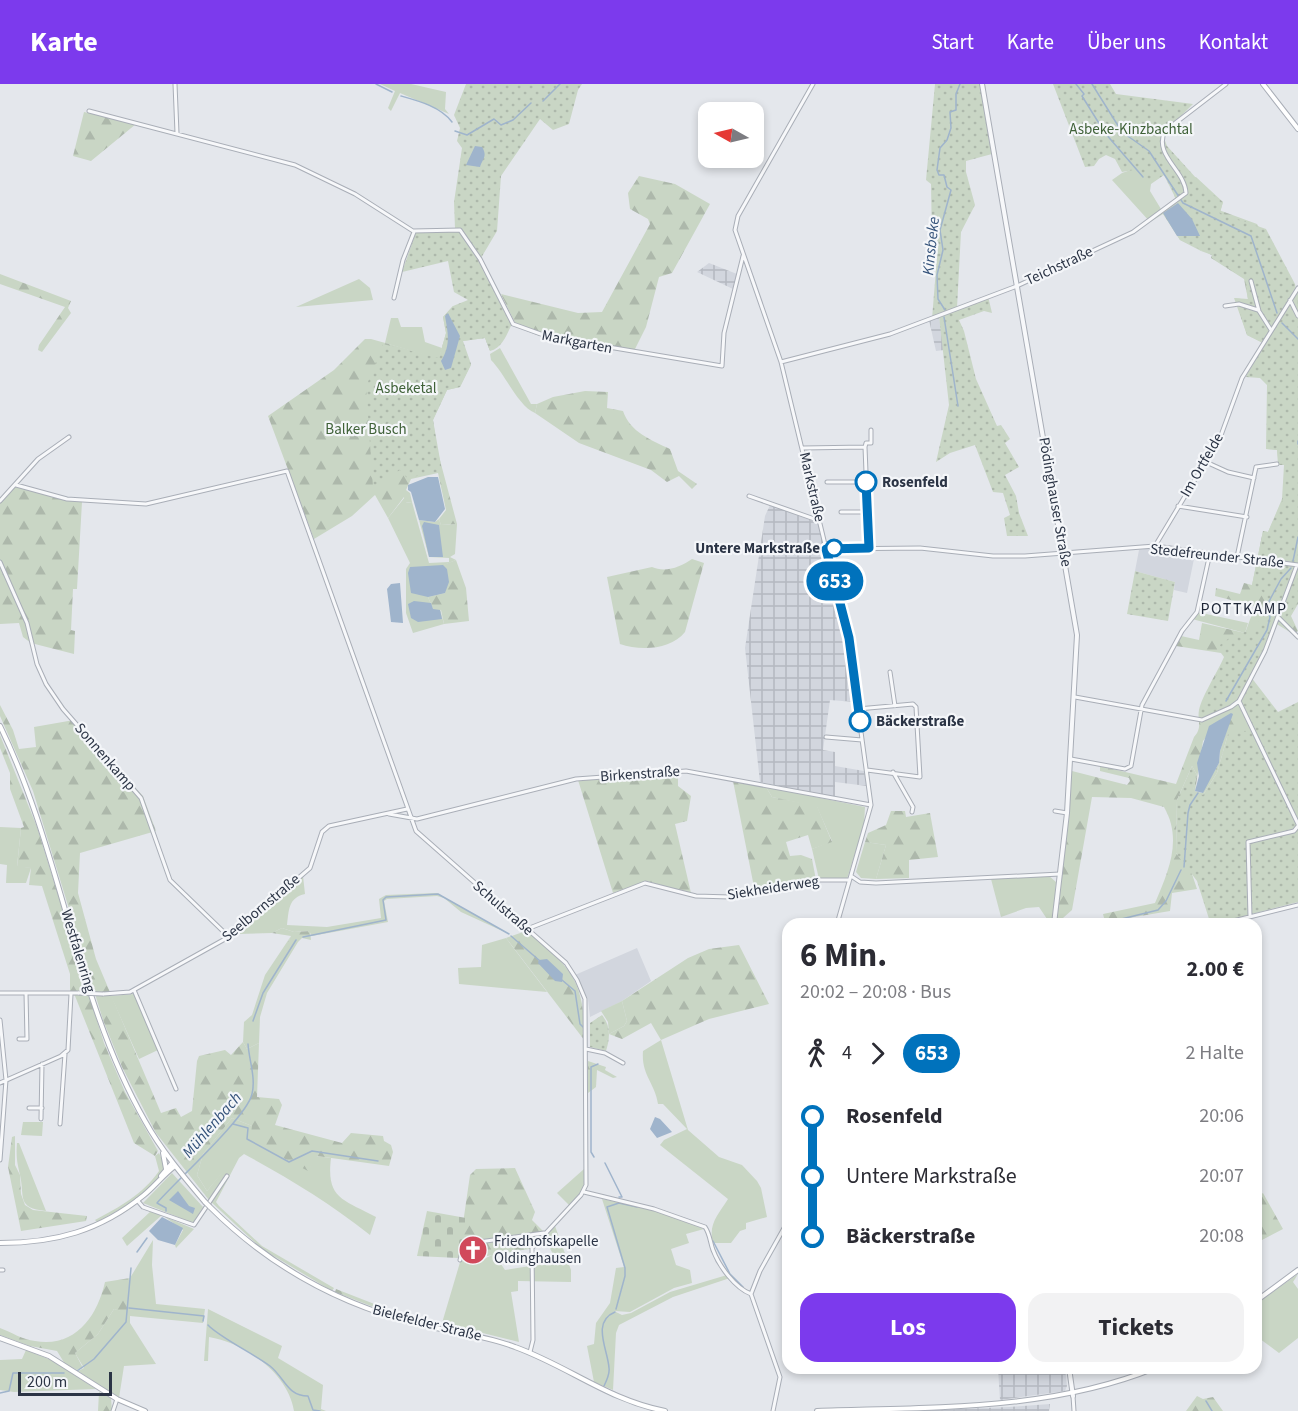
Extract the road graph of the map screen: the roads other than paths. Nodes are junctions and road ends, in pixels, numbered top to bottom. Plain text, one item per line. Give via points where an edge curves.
1 (175, 84) edge
2 (813, 84) edge
3 (982, 84) edge
4 (1226, 84) edge
5 (1263, 84) edge
6 (89, 111) dead end
7 (1298, 129) edge
8 (177, 133) junction
9 (415, 232) junction
10 (743, 255) junction
11 (1251, 281) dead end
12 (1017, 286) junction
13 (1298, 288) edge
14 (394, 298) dead end
15 (1290, 300) junction
16 (1225, 306) dead end
17 (1260, 311) junction
18 (1298, 316) edge
19 (1271, 330) junction
20 (781, 362) junction
21 (871, 430) dead end
22 (69, 437) dead end
23 (865, 447) junction
24 (803, 448) junction
25 (1206, 462) junction
26 (1277, 464) dead end
27 (1254, 478) junction
28 (827, 482) dead end
29 (866, 482) junction
30 (16, 485) junction
31 (749, 496) dead end
32 (0, 501) edge
33 (1178, 506) junction
34 (842, 512) dead end
35 (867, 512) junction
36 (1247, 517) junction
37 (820, 521) junction
38 (1155, 546) junction
39 (869, 548) junction
40 (826, 549) junction
41 (1064, 554) junction
42 (1210, 554) junction
43 (1237, 557) junction
44 (0, 562) edge
45 (1297, 565) edge
46 (1279, 618) junction
47 (1298, 637) edge
48 (890, 672) dead end
49 (1075, 697) junction
50 (1239, 701) junction
51 (895, 706) junction
52 (1141, 708) junction
53 (858, 709) junction
54 (0, 726) edge
55 (826, 738) dead end
56 (862, 740) junction
57 (1071, 759) junction
58 (867, 770) junction
59 (893, 772) junction
60 (871, 805) junction
61 (407, 809) junction
62 (1055, 811) dead end
63 (912, 812) dead end
64 (1067, 813) junction
65 (389, 814) junction
66 (412, 819) junction
67 (1298, 825) edge
68 (1060, 874) junction
69 (850, 878) junction
70 (1298, 904) edge
71 (1250, 917) junction
72 (839, 918) edge
73 (1055, 918) edge
74 (1246, 918) edge
75 (527, 929) junction
76 (230, 937) junction
77 (134, 990) junction
78 (0, 993) edge
79 (26, 993) junction
80 (71, 993) junction
81 (0, 1020) edge
82 (19, 1039) dead end
83 (586, 1049) junction
84 (63, 1055) junction
85 (1, 1057) edge
86 (623, 1063) dead end
87 (42, 1064) junction
88 (6, 1080) junction
89 (0, 1083) edge
90 (176, 1089) dead end
91 (29, 1108) dead end
92 (42, 1108) junction
93 (41, 1119) dead end
94 (60, 1124) dead end
95 (162, 1149) junction
96 (0, 1160) edge
97 (174, 1165) junction
98 (166, 1168) junction
99 (227, 1176) dead end
100 (158, 1181) junction
101 (584, 1192) junction
102 (137, 1200) junction
103 (782, 1232) edge
104 (545, 1233) junction
105 (528, 1235) junction
106 (0, 1244) edge
107 (532, 1248) junction
108 (460, 1260) dead end
109 (1298, 1270) edge
110 (751, 1294) junction
111 (1262, 1297) edge
112 (0, 1338) edge
113 (530, 1352) junction
114 (1070, 1374) edge
115 (1141, 1374) edge
116 (1073, 1396) junction
117 (117, 1399) junction
118 (775, 1410) edge
119 (113, 1411) edge
120 (145, 1411) edge
121 (665, 1411) edge
122 (817, 1411) edge
123 (1074, 1411) edge

1 - 8 street
2 - 10 street, Markstraße via 736,219 735,230
3 - 12 street, Pödinghauser Straße
4 - 12 street, Teichstraße via 1171,125 1162,138 1163,149 1185,185 1183,197 1132,232
5 - 7 main road
6 - 8 street
8 - 9 street via 295,165 355,194
9 - 10 street, Markgarten via 455,229 464,234 513,324 523,329 549,338 722,366 724,333
9 - 14 street
10 - 20 street, Markstraße
11 - 17 street
12 - 20 street, Teichstraße via 890,334
12 - 41 street, Pödinghauser Straße
13 - 15 street, Im Ortfelde
15 - 18 street
15 - 19 street, Im Ortfelde
16 - 17 street via 1239,304
17 - 19 street
19 - 25 street, Im Ortfelde via 1239,383 1221,436
20 - 24 street, Markstraße
21 - 23 street via 871,443
22 - 30 street via 48,450
23 - 24 street
23 - 29 street
24 - 37 street, Markstraße
25 - 27 street
25 - 33 street, Im Ortfelde
26 - 27 street via 1257,466
27 - 36 street
28 - 29 street
29 - 35 street
30 - 32 street
30 - 61 street, Schulstraße via 67,499 146,504 287,471
31 - 37 street
33 - 36 street
33 - 38 street, Im Ortfelde
34 - 35 street
35 - 39 street
36 - 43 street
37 - 40 street, Markstraße
38 - 41 street, Stedefreunder Straße
38 - 42 street, Stedefreunder Straße
39 - 40 street, Stedefreunder Straße
39 - 41 street, Stedefreunder Straße via 920,548 993,556
40 - 53 street, Markstraße via 849,638
41 - 49 street, Pödinghauser Straße via 1077,635
42 - 43 street, Stedefreunder Straße
42 - 52 street via 1197,612 1182,631
43 - 45 street, Stedefreunder Straße
44 - 76 street, Sonnenkamp via 27,622 46,684 141,798 170,880
45 - 46 street
46 - 47 street
46 - 50 street
48 - 51 street
49 - 52 street
49 - 57 street, Pödinghauser Straße
50 - 52 street via 1204,720
50 - 67 street
51 - 53 street
51 - 59 street via 915,705 919,777
52 - 57 street via 1129,768
53 - 56 street, Markstraße
54 - 95 main road, Westfalenring via 35,809 105,1036 135,1103
55 - 56 street
56 - 58 street, Markstraße
57 - 64 street, Pödinghauser Straße
58 - 59 street
58 - 60 street, Markstraße
59 - 63 street
60 - 66 street, Birkenstraße via 686,771 576,779
60 - 69 street, Markstraße
61 - 65 street, Seelbornstraße
61 - 66 street, Schulstraße
62 - 64 street
64 - 68 street, Pödinghauser Straße
65 - 66 street, Seelbornstraße
65 - 76 street, Seelbornstraße via 324,829 310,867
66 - 75 street, Schulstraße via 420,837
67 - 71 street via 1294,831 1248,842
68 - 69 street, Siekheiderweg via 876,883
68 - 73 street, Pödinghauser Straße
69 - 72 street, Markstraße
69 - 75 street, Siekheiderweg via 818,880 730,897 696,896 645,883
70 - 71 street
71 - 74 street
75 - 83 street, Schulstraße via 566,963 578,980 586,1002
76 - 77 street, Seelbornstraße
77 - 80 street, Seelbornstraße, bridge via 120,994
77 - 90 street
78 - 79 street, Seelbornstraße
79 - 80 street, Seelbornstraße
79 - 82 street via 27,1039
80 - 84 street via 69,1047
81 - 85 street
83 - 86 street
83 - 101 street, Schulstraße
84 - 87 street
84 - 94 street
85 - 88 street
87 - 88 street
87 - 92 street
88 - 89 street
88 - 96 street
91 - 92 street
92 - 93 street
95 - 97 main road, Westfalenring
95 - 98 main road
97 - 98 main road
97 - 100 main road
97 - 113 main road, Bielefelder Straße, bridge via 210,1207 270,1258 332,1294 398,1319
98 - 100 main road
99 - 102 street via 194,1225 143,1206
100 - 102 main road
101 - 104 street
101 - 110 street via 654,1209 705,1227 724,1268
102 - 106 main road via 72,1236
103 - 110 street
104 - 105 street
104 - 107 street
105 - 107 street
105 - 108 street via 464,1244
107 - 113 street
109 - 111 main road
110 - 118 street via 780,1377
112 - 117 main road via 49,1356
113 - 121 main road, Bielefelder Straße via 620,1399
114 - 116 street
115 - 116 main road
116 - 122 main road via 1008,1404
116 - 123 street
117 - 119 street
117 - 120 main road

